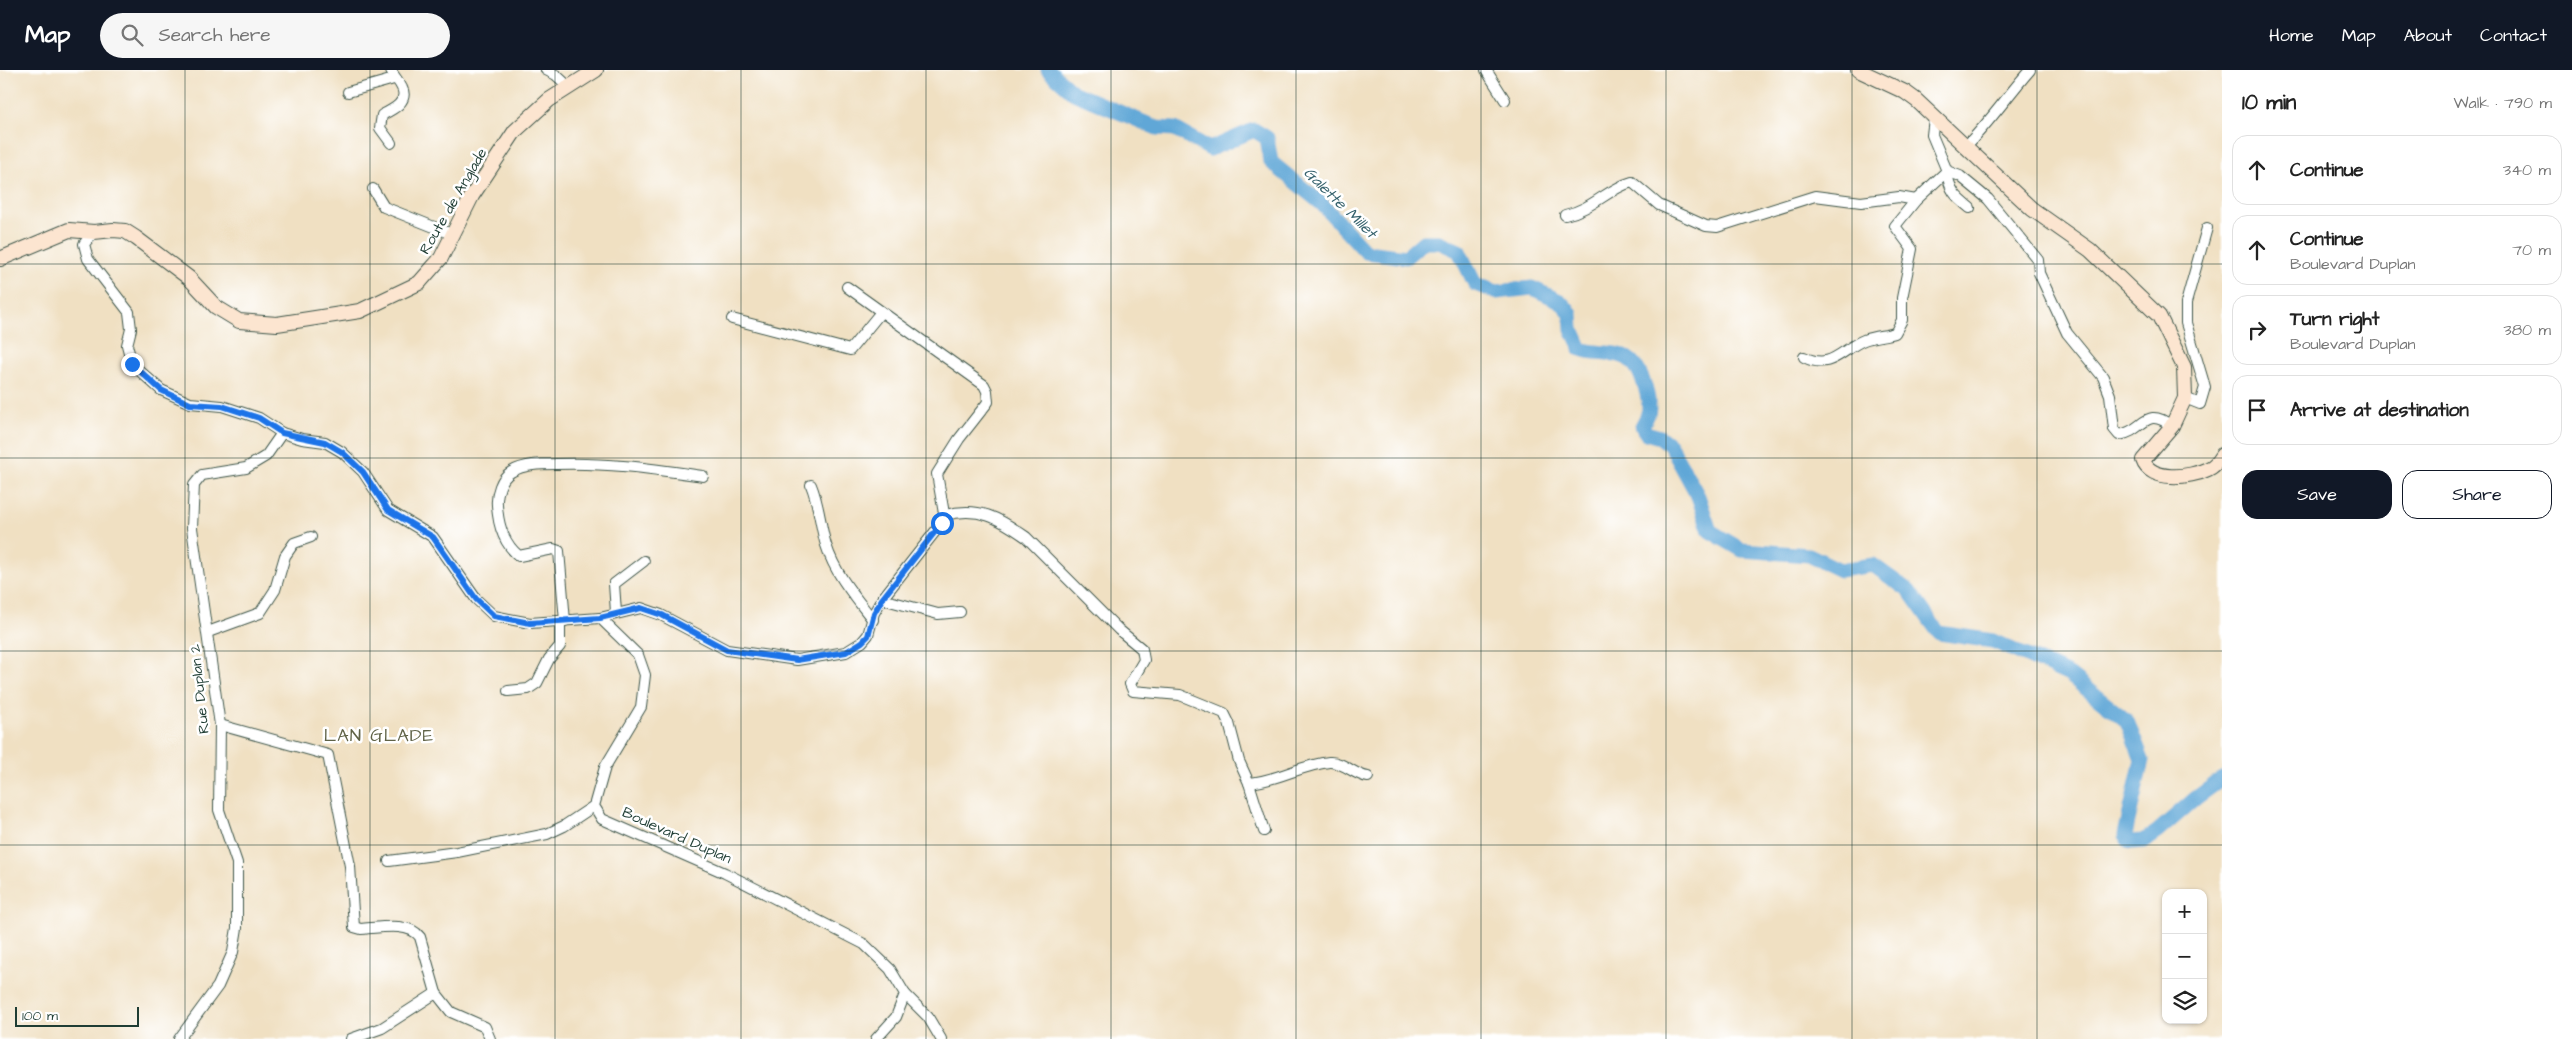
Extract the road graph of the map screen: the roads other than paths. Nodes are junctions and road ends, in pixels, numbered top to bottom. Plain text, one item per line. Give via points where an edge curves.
1 (546, 70) edge
2 (596, 70) edge
3 (1486, 70) edge
4 (1858, 70) edge
5 (2030, 70) edge
6 (392, 74) edge
7 (568, 87) junction
8 (348, 92) dead end
9 (1505, 100) dead end
10 (1934, 118) junction
11 (391, 142) dead end
12 (1965, 147) junction
13 (1947, 171) junction
14 (373, 189) dead end
15 (1916, 200) junction
16 (1970, 208) dead end
17 (1565, 215) dead end
18 (2207, 228) dead end
19 (94, 232) junction
20 (454, 235) junction
21 (0, 260) edge
22 (846, 287) dead end
23 (881, 312) junction
24 (732, 318) dead end
25 (1804, 357) dead end
26 (2185, 398) junction
27 (2172, 426) junction
28 (282, 433) junction
29 (2222, 455) edge
30 (703, 476) dead end
31 (811, 485) dead end
32 (946, 515) junction
33 (311, 537) dead end
34 (644, 561) dead end
35 (882, 599) junction
36 (616, 612) junction
37 (960, 612) dead end
38 (600, 618) junction
39 (873, 620) junction
40 (563, 621) junction
41 (208, 632) junction
42 (508, 691) dead end
43 (220, 726) junction
44 (1368, 777) dead end
45 (1249, 783) junction
46 (594, 806) junction
47 (1264, 831) dead end
48 (389, 861) dead end
49 (436, 993) junction
50 (905, 994) junction
51 (178, 1039) edge
52 (351, 1039) edge
53 (490, 1039) edge
54 (876, 1039) edge
55 (941, 1039) edge

1 - 7 street
2 - 7 street, Route de Anglade
3 - 9 street
4 - 10 street via 1905,92
5 - 12 street
6 - 8 street
6 - 11 street via 404,95 398,106 382,115 380,128
7 - 20 street, Route de Anglade via 515,131 472,196
10 - 12 street
10 - 13 street via 1932,135
12 - 26 street via 2032,209 2090,250 2159,316 2184,367
13 - 15 street
13 - 16 street via 1951,191
13 - 27 street via 1960,176 1988,199 2038,260 2039,273 2067,333 2103,378 2110,395 2114,430 2119,435 2128,433 2154,417 2160,417
14 - 20 street via 384,207
15 - 17 street via 1899,197 1861,202 1815,196 1717,227 1706,226 1659,205 1632,182 1581,212
15 - 25 street via 1895,226 1912,249 1902,298 1902,320 1895,333 1867,339 1834,359 1813,362
18 - 26 street via 2186,302 2186,323 2205,387 2204,397 2200,404
19 - 20 street, Route de Anglade via 125,232 189,278 216,307 239,320 277,324 360,311 394,297 419,283
19 - 21 street, Route de Anglade via 69,230
19 - 28 street via 84,244 88,260 130,312 131,329 127,345 132,364 161,390 190,404 222,406 259,418
22 - 23 street
23 - 24 street via 850,350
23 - 32 street via 988,391 988,402 937,474
26 - 27 street
27 - 29 street via 2142,460 2158,475 2185,475 2208,469
28 - 40 street via 325,442 342,452 363,472 388,510 433,537 476,599 494,616 530,623
28 - 41 street, Rue Duplan 2 via 266,456 246,468 202,475 194,485 192,528
30 - 40 street via 587,462 541,464 509,473 500,486 496,503 498,524 519,556 553,549 559,551
31 - 39 street via 820,509 825,542 835,567
32 - 35 street
32 - 45 street via 970,510 981,513 1026,537 1142,649 1144,660 1130,684 1133,691 1180,695 1224,713
33 - 41 street via 294,543 284,556 275,590 260,613
34 - 36 street via 614,584
35 - 37 street via 938,614
35 - 39 street
36 - 38 street
36 - 39 street via 641,608 662,615 727,650 797,660 846,652 868,636
38 - 40 street
38 - 46 street via 638,655 645,675 641,707 605,767
40 - 42 street via 560,646 537,683 528,689
41 - 43 street, Rue Duplan 2
43 - 49 street via 328,755 350,866 354,927 406,927 416,930
43 - 51 street, Rue Duplan 2 via 219,804 237,863 234,952 218,986
44 - 45 street via 1329,762 1267,781
45 - 47 street
46 - 48 street via 547,834 458,852
46 - 50 street, Boulevard Duplan via 602,819 725,873 864,944 890,969
49 - 52 street via 382,1028
49 - 53 street via 451,1012 485,1027
50 - 54 street via 896,1017
50 - 55 street, Boulevard Duplan via 928,1017

